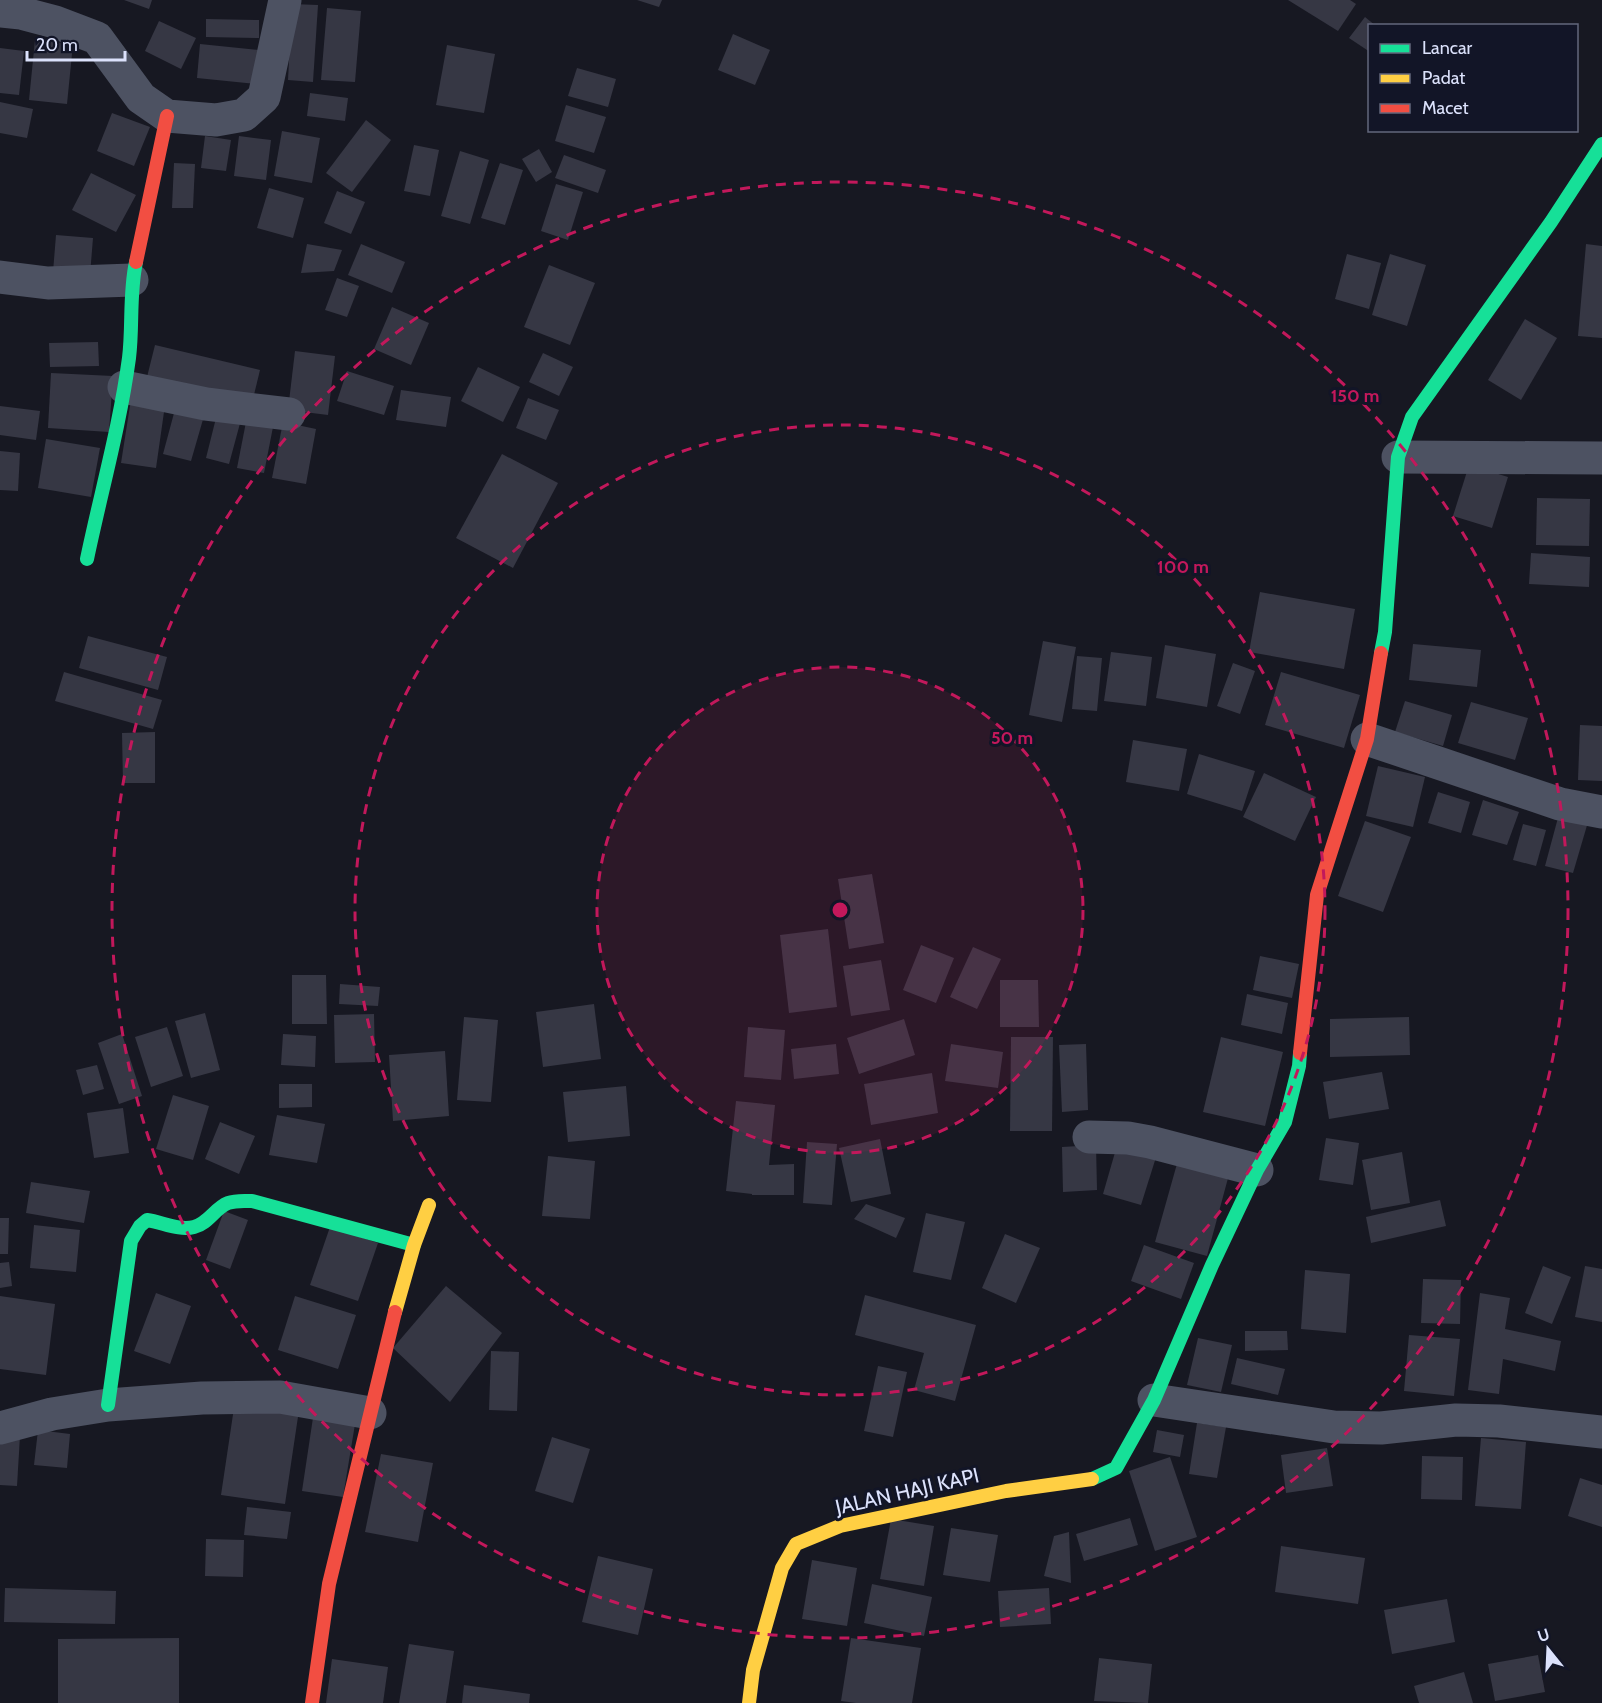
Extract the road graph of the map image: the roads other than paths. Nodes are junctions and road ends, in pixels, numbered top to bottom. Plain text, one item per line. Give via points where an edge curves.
1 (285, 0) edge
2 (0, 11) edge
3 (167, 116) junction
4 (1602, 144) edge
5 (0, 277) edge
6 (132, 280) junction
7 (124, 387) junction
8 (289, 414) dead end
9 (1398, 457) junction
10 (1602, 458) edge
11 (87, 559) dead end
12 (1367, 739) junction
13 (1602, 812) edge
14 (1089, 1137) dead end
15 (1257, 1170) junction
16 (429, 1205) dead end
17 (414, 1245) junction
18 (1154, 1400) junction
19 (108, 1405) junction
20 (370, 1413) junction
21 (0, 1428) edge
22 (1602, 1432) edge
23 (312, 1703) edge
24 (749, 1703) edge

1 - 3 street via 264,97 244,115 216,120
2 - 3 street via 55,22 97,38 141,98
3 - 6 street
4 - 9 street, JALAN HAJI KAPI via 1412,417
5 - 6 street via 48,284
6 - 7 street
7 - 8 street via 207,404
7 - 11 street
9 - 10 street
9 - 12 street, JALAN HAJI KAPI via 1385,632
12 - 13 street via 1560,804
12 - 15 street, JALAN HAJI KAPI via 1317,895 1299,1066 1285,1122
14 - 15 street via 1150,1142
15 - 18 street, JALAN HAJI KAPI
16 - 17 street
17 - 19 street via 252,1201 235,1200 222,1205 206,1222 194,1227 147,1220 131,1241
17 - 20 street
18 - 22 street via 1334,1427 1499,1420
18 - 24 street, JALAN HAJI KAPI via 1116,1468 1088,1481 1006,1491 840,1526 796,1544 782,1568 753,1670
19 - 20 street via 280,1397
19 - 21 street
20 - 23 street via 328,1584

